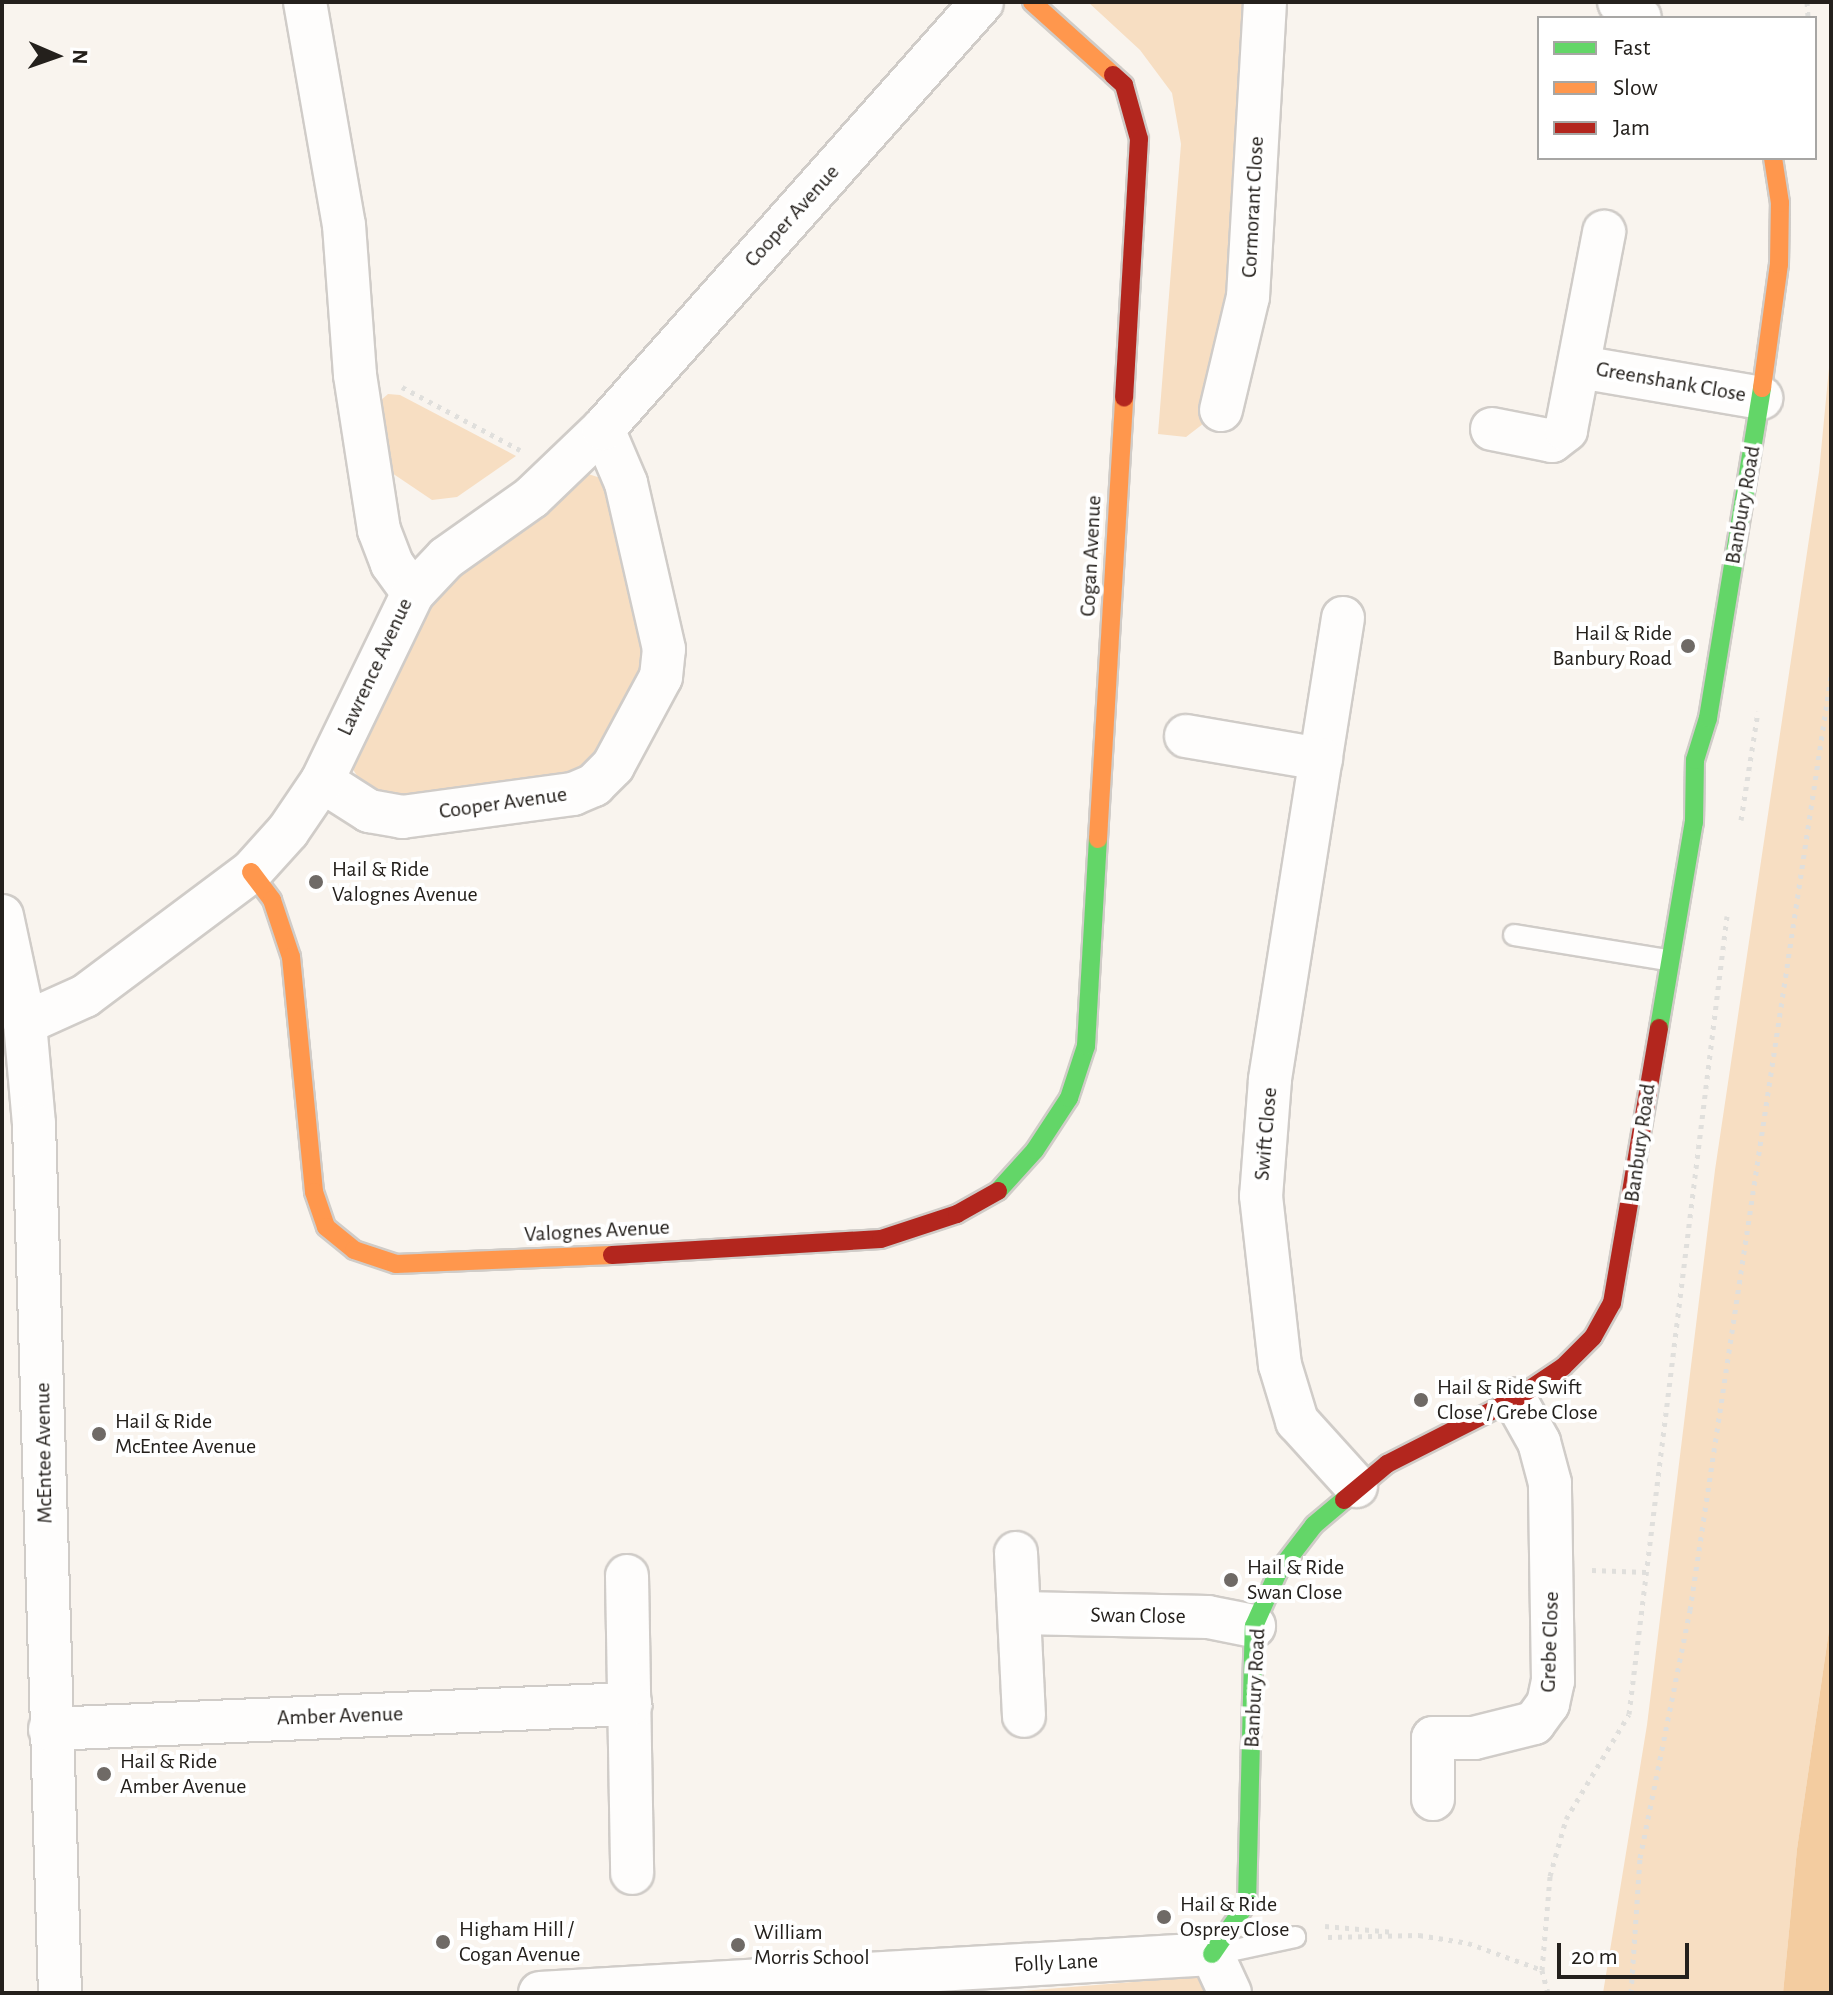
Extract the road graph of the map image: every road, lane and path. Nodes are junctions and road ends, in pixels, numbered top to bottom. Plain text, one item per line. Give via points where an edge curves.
1 (982, 2) edge
2 (1032, 2) edge
3 (1265, 2) edge
4 (1619, 2) edge
5 (319, 12) edge
6 (1637, 16) edge
7 (1773, 160) edge
8 (1604, 232) dead end
9 (1580, 367) junction
10 (355, 375) junction
11 (1761, 398) junction
12 (1221, 410) dead end
13 (603, 429) junction
14 (1492, 429) dead end
15 (560, 472) junction
16 (413, 593) junction
17 (1343, 618) dead end
18 (1831, 676) edge
19 (1759, 703) dead end
20 (1186, 736) dead end
21 (1321, 759) junction
22 (322, 781) junction
23 (1740, 829) dead end
24 (251, 872) junction
25 (1728, 908) dead end
26 (2, 916) edge
27 (1514, 935) dead end
28 (1667, 960) junction
29 (1093, 976) joint
30 (25, 1023) junction
31 (1515, 1399) junction
32 (1356, 1486) junction
33 (1016, 1553) dead end
34 (1617, 1571) dead end
35 (1646, 1572) junction
36 (627, 1576) dead end
37 (1021, 1613) junction
38 (1254, 1626) junction
39 (630, 1704) junction
40 (1024, 1716) dead end
41 (50, 1729) junction
42 (1433, 1799) dead end
43 (632, 1873) dead end
44 (1315, 1925) dead end
45 (1419, 1935) junction
46 (1295, 1937) joint
47 (1212, 1954) junction
48 (1542, 1970) junction
49 (60, 1993) edge
50 (540, 1993) edge
51 (1230, 1993) edge
52 (1548, 1993) edge
53 (1631, 1993) edge

1 - 13 street, Cooper Avenue
2 - 29 street, Cogan Avenue via 1124,85 1139,139
3 - 12 street, Cormorant Close via 1248,297
4 - 6 street
5 - 10 street, Lawrence Avenue
7 - 11 street, Banbury Road via 1780,203 1779,264
8 - 9 street, Greenshank Close
9 - 11 street, Greenshank Close
9 - 14 street, Greenshank Close via 1561,439
10 - 15 path via 389,380
10 - 16 street, Lawrence Avenue via 379,530 392,564
11 - 28 street, Banbury Road via 1708,718 1695,760 1694,822
13 - 15 street, Cooper Avenue
13 - 22 street, Cooper Avenue via 626,483 664,649 661,677 613,766 594,785 573,794 402,817 369,811
15 - 16 street, Cooper Avenue via 446,558
16 - 22 street, Lawrence Avenue
17 - 21 street, Swift Close
18 - 53 path via 1686,1640 1640,1858
19 - 23 path
20 - 21 street
21 - 32 street, Swift Close via 1270,1080 1261,1196 1280,1365 1297,1421
22 - 24 street, Lawrence Avenue
24 - 29 street, Valognes Avenue via 272,900 291,957 314,1192 326,1227 354,1250 396,1264 881,1239 944,1219 998,1191 1035,1150 1069,1098 1086,1046
24 - 30 street, Lawrence Avenue via 85,996
25 - 35 path via 1704,1066
26 - 30 street, McEntee Avenue
27 - 28 lane
28 - 31 street, Banbury Road via 1612,1303 1593,1337 1573,1357
30 - 41 street, McEntee Avenue via 37,1204
31 - 32 street, Banbury Road via 1400,1456
31 - 42 street, Grebe Close via 1539,1442 1550,1483 1553,1681 1548,1704 1534,1723 1474,1738 1433,1738
32 - 38 street, Banbury Road via 1314,1525 1278,1572
33 - 37 street
34 - 35 path
35 - 48 path via 1629,1714 1566,1819 1550,1876
36 - 39 street
37 - 38 street, Swan Close via 1208,1617
37 - 40 street
38 - 47 street, Banbury Road via 1247,1903
39 - 41 street, Amber Avenue
39 - 43 street
41 - 49 street, McEntee Avenue
44 - 45 path
45 - 46 path
45 - 48 path via 1468,1943
46 - 47 lane, Folly Lane
47 - 50 street, Folly Lane
47 - 51 street
48 - 52 path

